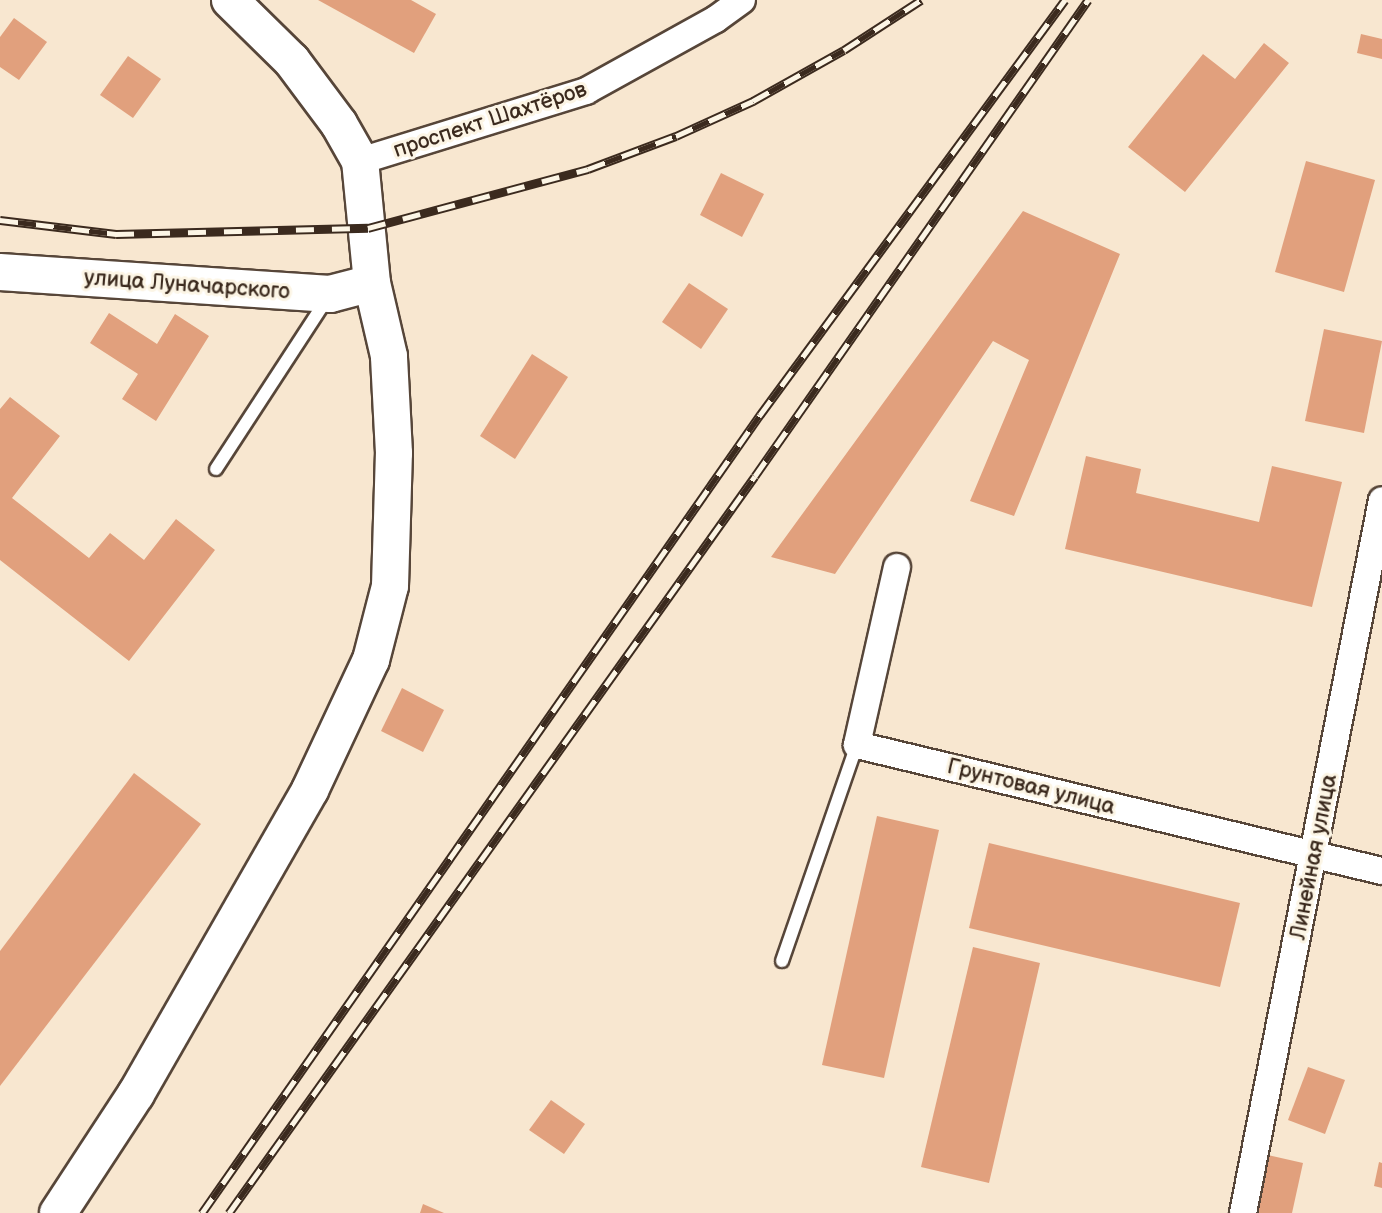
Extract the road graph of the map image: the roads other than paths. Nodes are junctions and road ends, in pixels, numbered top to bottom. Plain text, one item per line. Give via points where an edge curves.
1 (230, 0) edge
2 (742, 0) edge
3 (360, 161) junction
4 (0, 272) edge
5 (372, 283) junction
6 (330, 294) junction
7 (216, 469) dead end
8 (1382, 500) edge
9 (897, 567) dead end
10 (857, 745) junction
11 (1315, 855) junction
12 (1382, 871) edge
13 (782, 961) dead end
14 (58, 1213) edge
15 (1243, 1213) edge

1 - 3 main road via 292,61
2 - 3 street, проспект Шахтёров via 586,91
3 - 5 main road
4 - 6 main road, улица Луначарского
5 - 6 main road, улица Луначарского
5 - 14 main road via 389,356 394,453 390,586 371,660 303,802 136,1094
6 - 7 lane
8 - 11 street, Линейная улица
9 - 10 street
10 - 11 street, Грунтовая улица
10 - 13 lane
11 - 12 street, Грунтовая улица
11 - 15 street, Линейная улица

